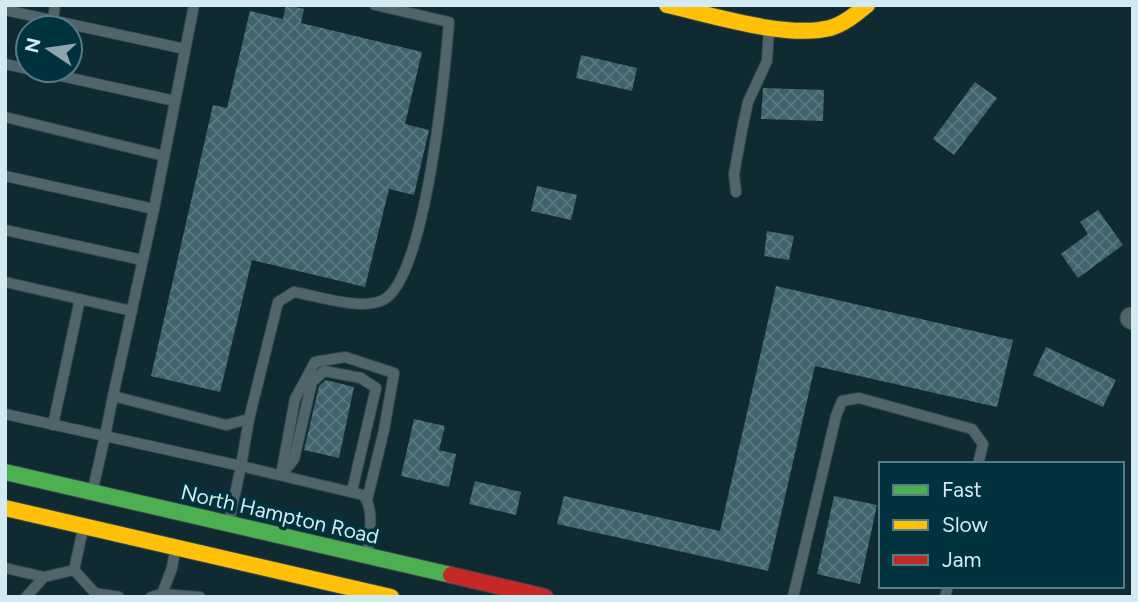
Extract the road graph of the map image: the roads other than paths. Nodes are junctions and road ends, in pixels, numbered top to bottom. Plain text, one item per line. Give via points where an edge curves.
1 (194, 5) edge
2 (375, 5) edge
3 (667, 5) edge
4 (867, 5) edge
5 (5, 10) edge
6 (24, 14) edge
7 (84, 27) edge
8 (769, 27) junction
9 (185, 49) junction
10 (84, 81) edge
11 (175, 102) junction
12 (5, 117) edge
13 (164, 156) junction
14 (5, 176) edge
15 (736, 192) dead end
16 (154, 209) junction
17 (5, 230) edge
18 (142, 260) junction
19 (5, 282) edge
20 (80, 299) junction
21 (132, 310) junction
22 (113, 397) junction
23 (5, 414) edge
24 (249, 419) junction
25 (53, 425) junction
26 (104, 436) junction
27 (978, 462) edge
28 (241, 466) junction
29 (5, 472) edge
30 (281, 475) junction
31 (352, 491) junction
32 (367, 500) junction
33 (5, 508) edge
34 (88, 509) junction
35 (229, 523) junction
36 (176, 548) junction
37 (5, 568) edge
38 (74, 570) junction
39 (44, 576) junction
40 (362, 578) edge
41 (157, 595) edge
42 (26, 597) edge
43 (118, 597) edge
44 (200, 597) edge
45 (391, 597) edge
46 (545, 597) edge
47 (793, 597) edge

1 - 9 lane
2 - 24 lane via 449,22 443,101 407,269 386,299 368,305 294,292 278,302
3 - 8 main road
4 - 8 main road via 826,29
5 - 6 lane
7 - 9 lane
8 - 15 lane via 767,61 748,102 734,174
9 - 11 lane
10 - 11 lane
11 - 13 lane
12 - 13 lane
13 - 16 lane
14 - 16 lane
16 - 18 lane
17 - 18 lane
18 - 21 lane
19 - 20 lane
20 - 21 lane
20 - 25 lane
21 - 22 lane
22 - 24 lane via 226,425
22 - 26 lane
23 - 25 lane
24 - 28 lane
25 - 26 lane
26 - 28 lane
26 - 34 lane
27 - 47 lane via 983,444 972,429 859,398 842,401
28 - 30 lane
28 - 35 lane
29 - 34 main road, North Hampton Road
30 - 31 lane
30 - 31 lane via 294,459 313,382 324,371 361,379 376,388
30 - 32 lane via 295,399 314,362 345,357 394,373
31 - 32 lane
32 - 40 lane via 370,515
33 - 34 main road, North Hampton Road
34 - 35 main road, North Hampton Road
34 - 36 main road, North Hampton Road
34 - 38 lane
35 - 40 main road, North Hampton Road
36 - 40 main road, North Hampton Road
36 - 41 lane via 172,568
37 - 39 lane
38 - 39 lane
38 - 43 lane via 95,593
39 - 42 lane
40 - 45 main road, North Hampton Road
40 - 46 main road, North Hampton Road
41 - 44 lane

